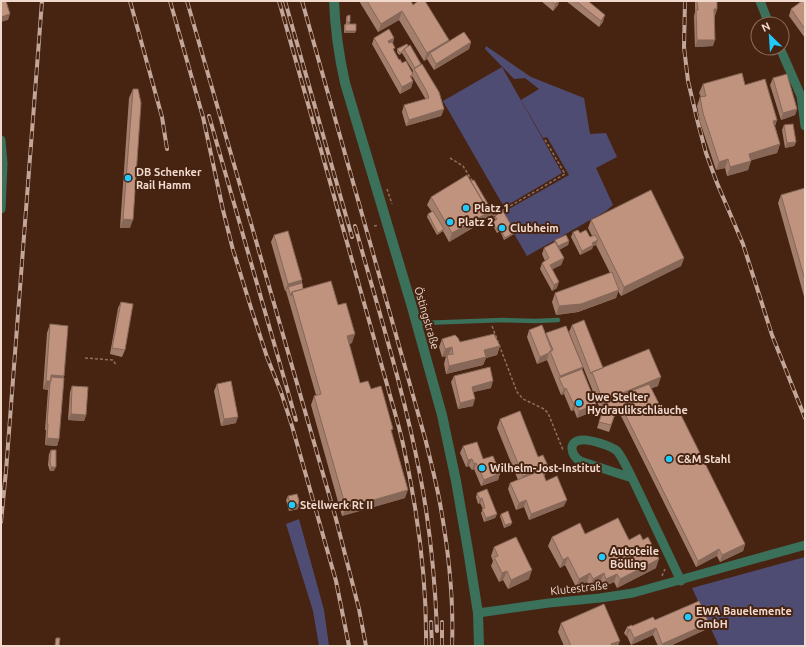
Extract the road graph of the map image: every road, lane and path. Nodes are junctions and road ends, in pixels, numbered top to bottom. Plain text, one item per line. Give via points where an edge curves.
1 (334, 1) edge
2 (760, 1) edge
3 (766, 16) edge
4 (784, 56) edge
5 (803, 95) edge
6 (805, 126) edge
7 (544, 138) dead end
8 (1, 140) edge
9 (450, 158) dead end
10 (474, 185) edge
11 (1, 209) edge
12 (490, 210) edge
13 (493, 216) junction
14 (493, 221) edge
15 (558, 320) dead end
16 (416, 323) junction
17 (84, 358) dead end
18 (116, 365) dead end
19 (632, 478) junction
20 (805, 546) edge
21 (681, 581) junction
22 (478, 613) junction
23 (479, 646) edge

1 - 16 street, Östingstraße via 336,35 345,83
2 - 3 street
4 - 5 street
5 - 6 street
7 - 13 path via 565,174
8 - 11 street
9 - 10 path via 463,166
12 - 13 path
13 - 14 path
15 - 16 lane
16 - 22 street, Östingstraße via 439,404 455,474
17 - 18 path via 113,360
19 - 19 street via 618,452 613,448 588,440 573,444 572,451 580,461
19 - 21 street
20 - 21 street, Klutestraße
21 - 22 street, Klutestraße via 633,593
22 - 23 street, Östingstraße

